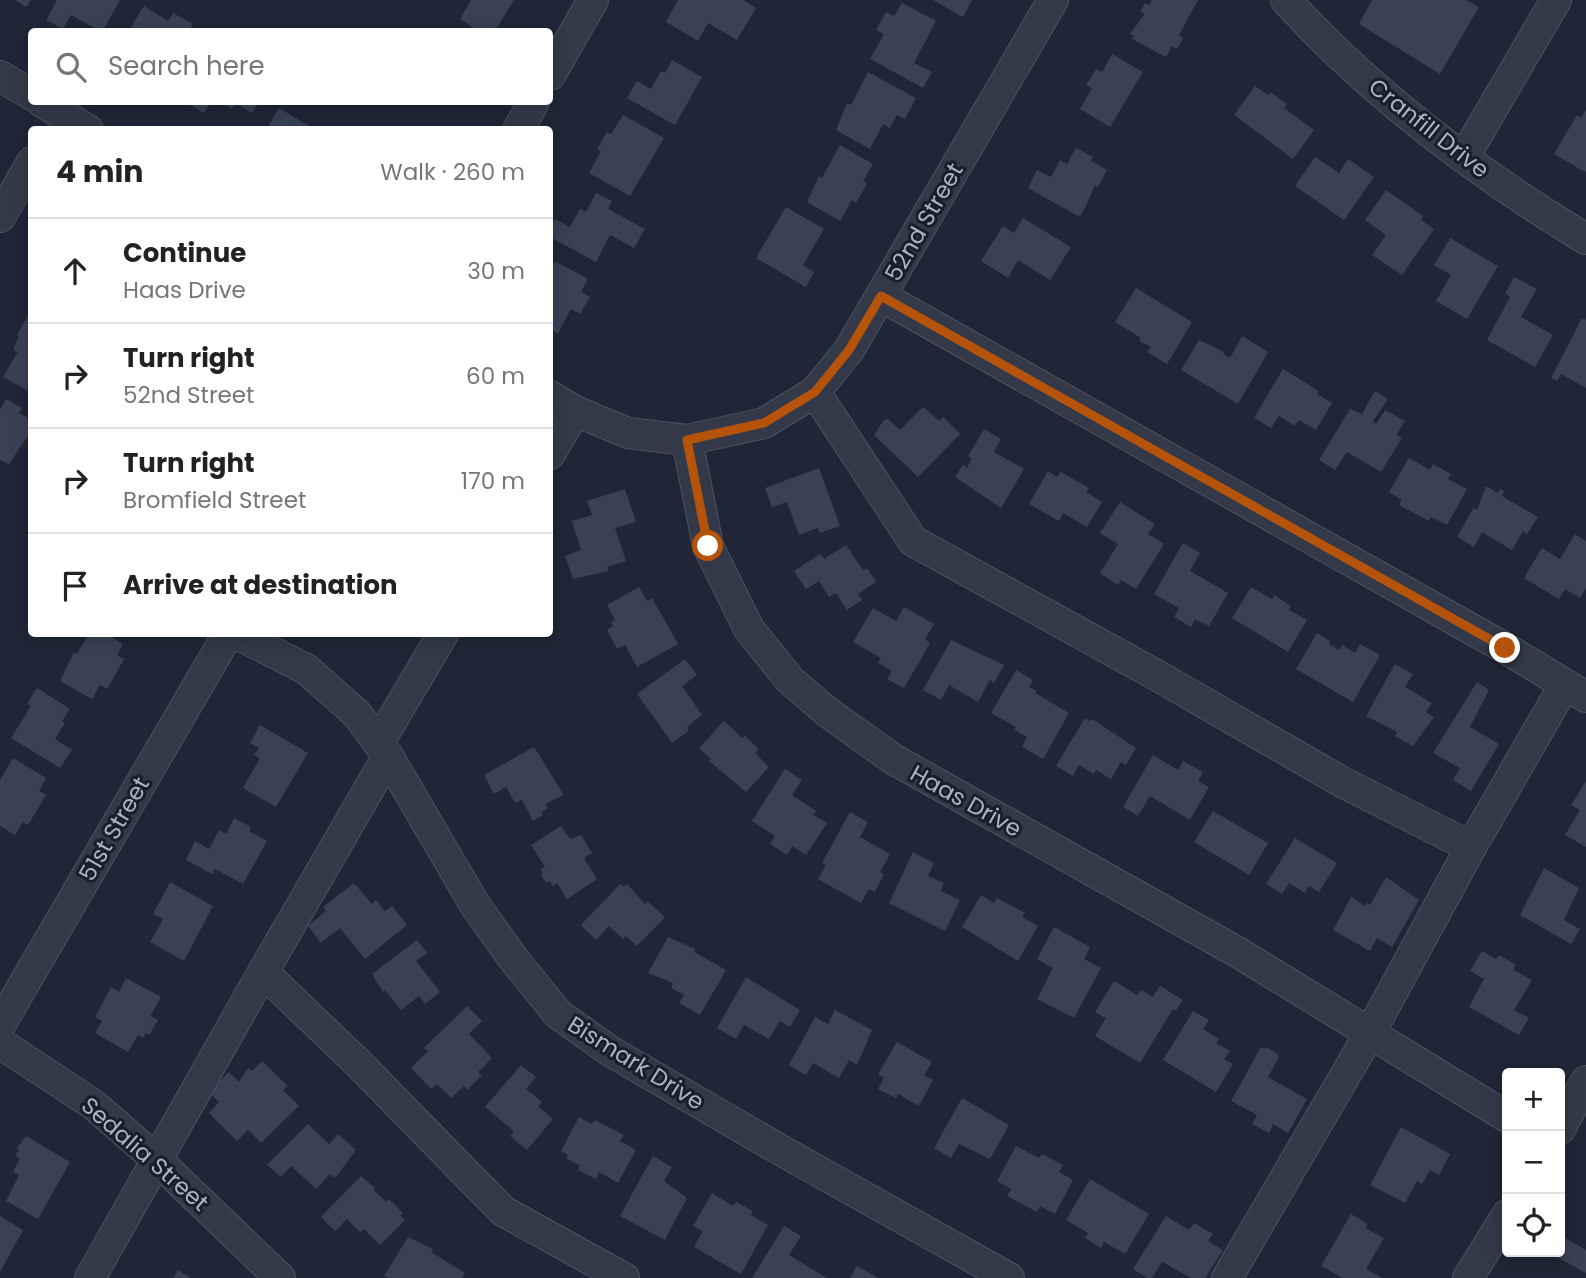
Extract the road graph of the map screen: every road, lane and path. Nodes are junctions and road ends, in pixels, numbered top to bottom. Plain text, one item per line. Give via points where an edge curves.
1 (593, 0) edge
2 (1053, 0) edge
3 (1286, 0) edge
4 (1556, 0) edge
5 (553, 70) edge
6 (0, 76) edge
7 (28, 93) edge
8 (532, 105) edge
9 (50, 115) edge
10 (78, 126) edge
11 (520, 126) edge
12 (1464, 158) junction
13 (28, 169) edge
14 (0, 217) edge
15 (1586, 239) edge
16 (881, 296) junction
17 (815, 392) junction
18 (562, 403) edge
19 (687, 440) junction
20 (553, 441) edge
21 (226, 637) edge
22 (243, 637) edge
23 (441, 637) edge
24 (1576, 690) edge
25 (384, 749) junction
26 (1471, 847) junction
27 (263, 972) junction
28 (0, 1025) edge
29 (1370, 1033) junction
30 (0, 1043) edge
31 (1586, 1081) edge
32 (1502, 1114) edge
33 (1565, 1120) edge
34 (158, 1161) junction
35 (1502, 1223) edge
36 (90, 1278) edge
37 (280, 1278) edge
38 (624, 1278) edge
39 (1009, 1278) edge
40 (1227, 1278) edge
41 (1468, 1278) edge

1 - 5 street
2 - 16 street, 52nd Street
3 - 12 street, Cranfill Drive via 1376,89
4 - 12 street
6 - 7 street
8 - 11 street
9 - 10 street
12 - 15 street, Cranfill Drive
13 - 14 street
16 - 17 street, 52nd Street via 849,350
16 - 24 street
17 - 19 street, 52nd Street via 764,423
17 - 26 street via 913,541 1342,782
18 - 19 street via 628,433
18 - 20 street
19 - 29 street, Haas Drive via 708,546 749,629 790,680 893,759 1239,953
21 - 28 street, 51st Street
22 - 25 street, Bismark Drive via 306,669 357,714
23 - 25 street
24 - 26 street
25 - 27 street
25 - 39 street, Bismark Drive via 475,905 558,1014 622,1058
26 - 29 street
27 - 34 street
27 - 38 street via 503,1211
29 - 32 street, Haas Drive
29 - 40 street
30 - 34 street, Sedalia Street via 94,1105
31 - 33 street
34 - 36 street
34 - 37 street, Sedalia Street
35 - 41 street

